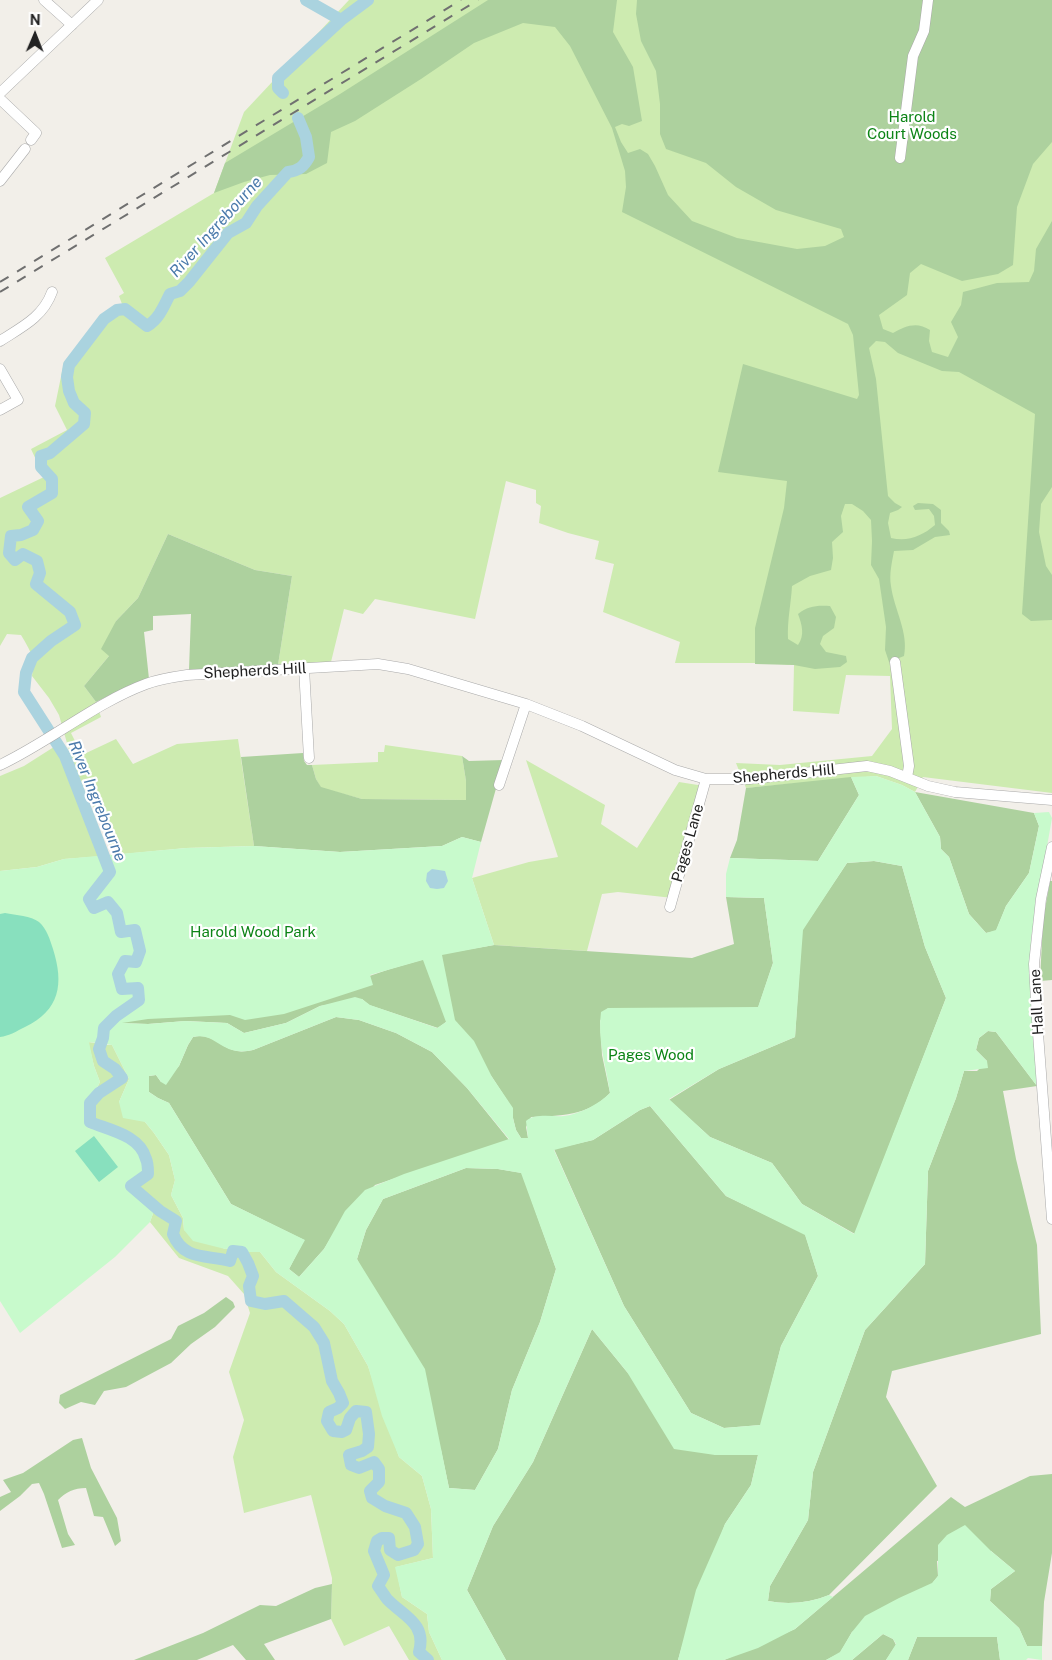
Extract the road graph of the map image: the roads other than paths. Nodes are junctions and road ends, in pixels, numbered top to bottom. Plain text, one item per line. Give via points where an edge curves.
1 (44, 0) edge
2 (98, 0) edge
3 (928, 0) edge
4 (72, 24) junction
5 (0, 93) edge
6 (0, 99) edge
7 (31, 140) dead end
8 (25, 149) dead end
9 (900, 158) dead end
10 (0, 181) edge
11 (52, 292) dead end
12 (0, 341) edge
13 (0, 369) edge
14 (0, 410) edge
15 (894, 662) dead end
16 (304, 668) junction
17 (526, 704) junction
18 (309, 758) dead end
19 (0, 765) edge
20 (907, 777) junction
21 (706, 779) junction
22 (499, 785) dead end
23 (1052, 800) edge
24 (1052, 846) edge
25 (670, 906) dead end
26 (1052, 1219) edge

1 - 4 street
2 - 4 street
3 - 9 street via 924,31 913,56
4 - 5 street
6 - 7 street via 36,133
8 - 10 street
11 - 12 street via 37,317
13 - 14 street via 18,400
15 - 20 street via 909,766
16 - 17 street, Shepherds Hill via 394,666
16 - 18 street
16 - 19 street, Shepherds Hill via 164,678 127,692
17 - 21 street, Shepherds Hill via 582,726 675,770
17 - 22 street
20 - 21 street, Shepherds Hill via 867,766 749,779
20 - 23 street, Shepherds Hill via 955,792
21 - 25 street, Pages Lane
24 - 26 street, Hall Lane via 1040,908 1034,964

